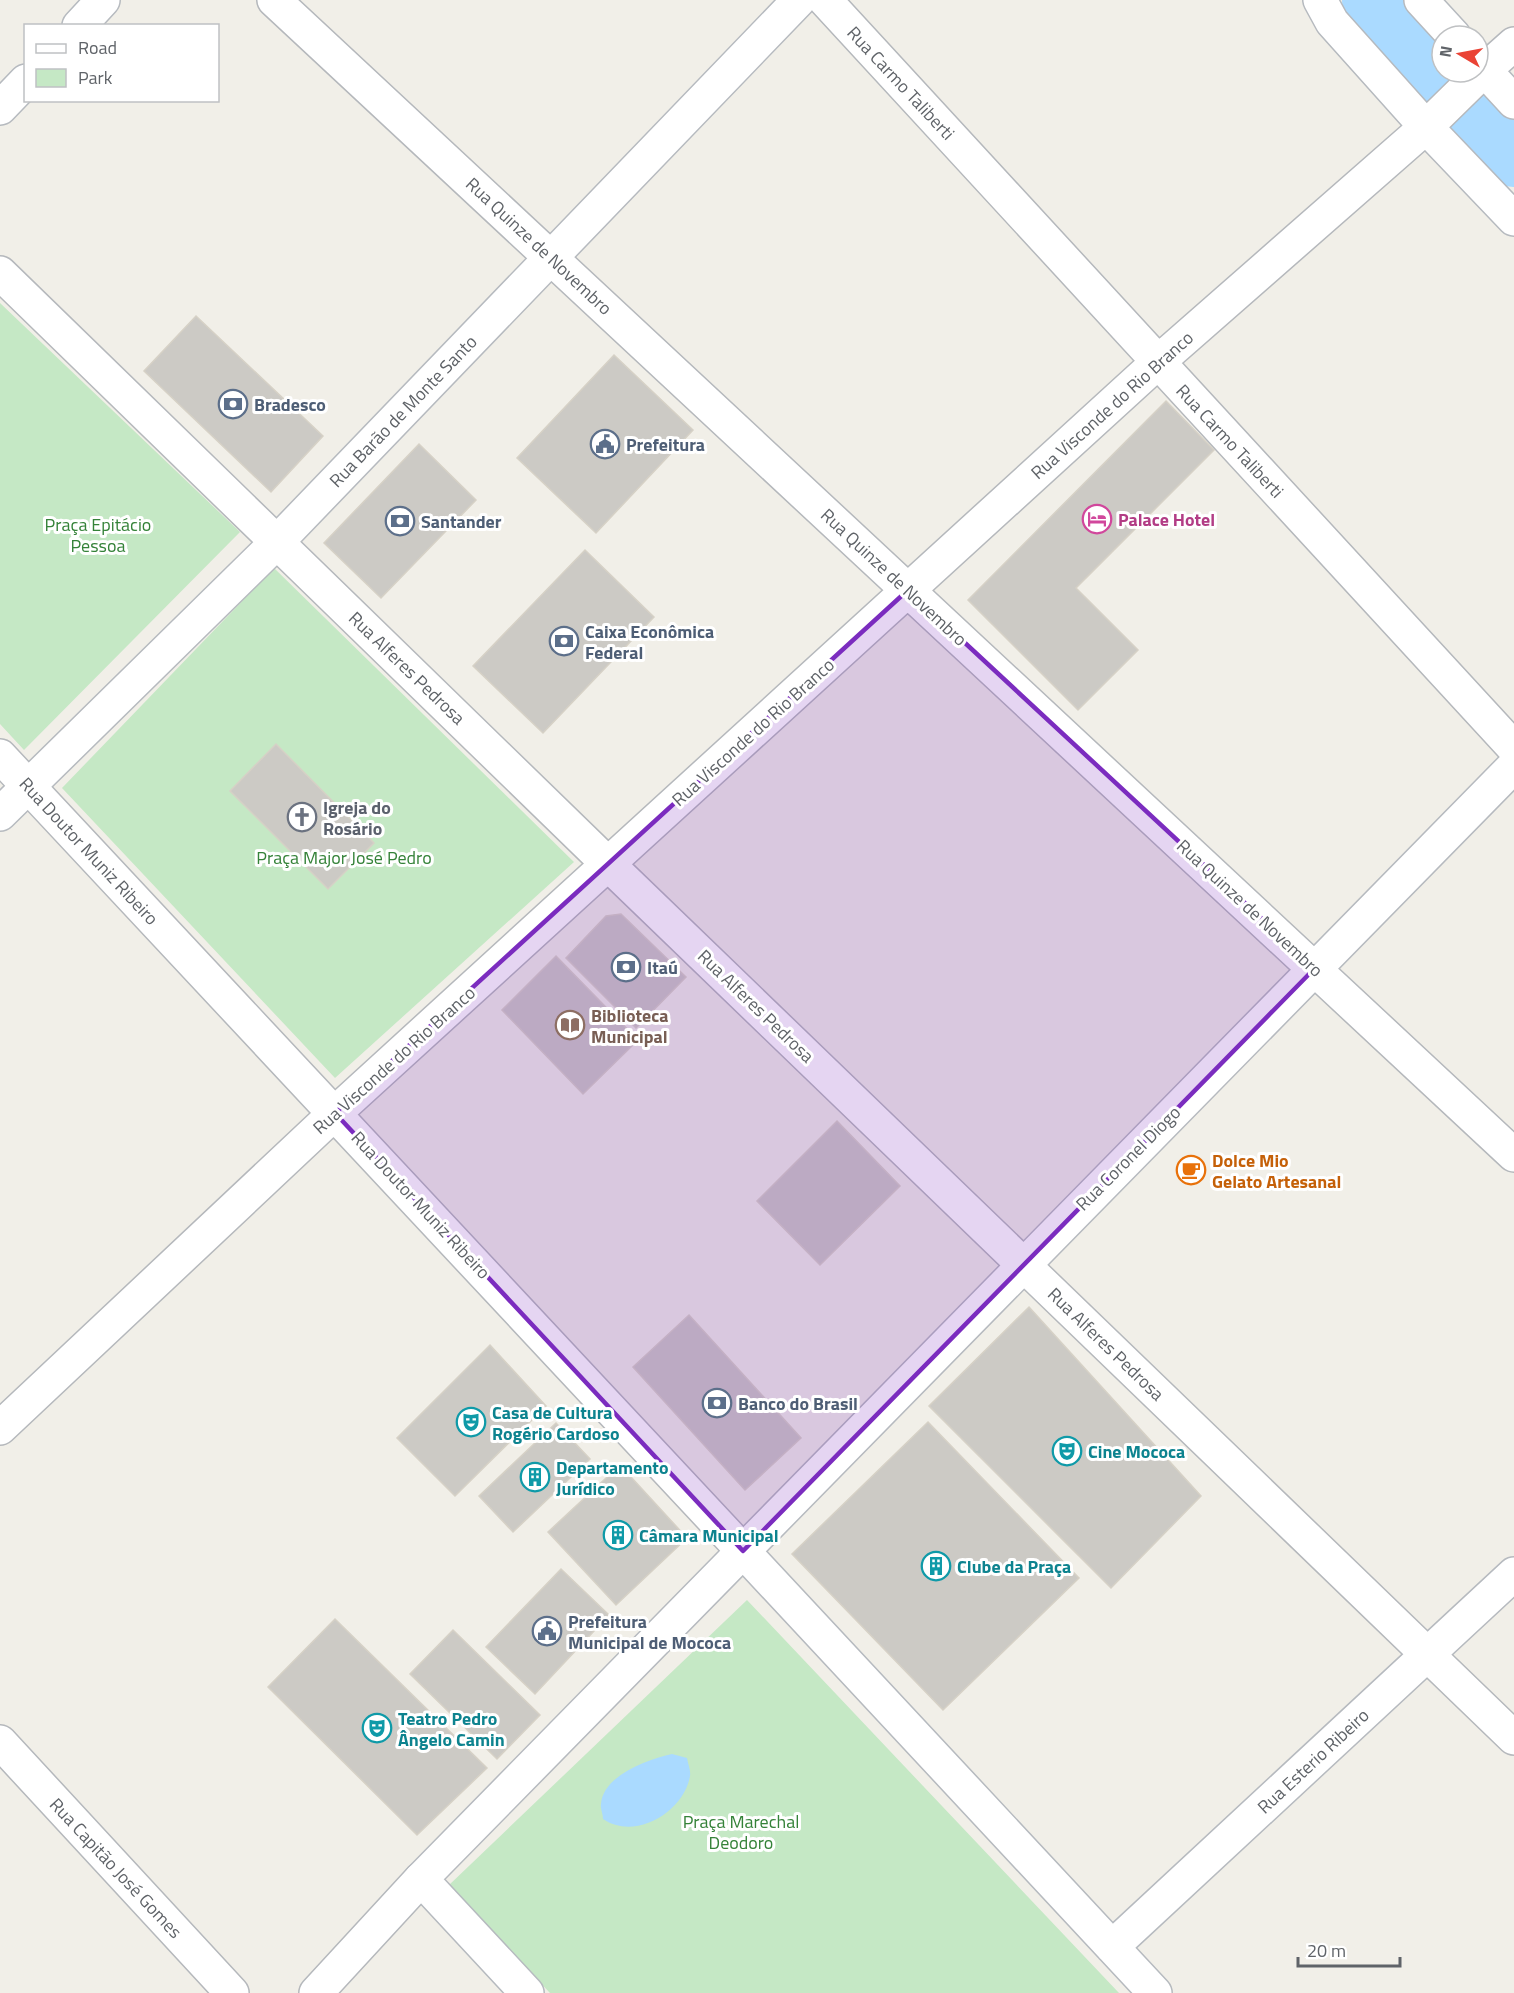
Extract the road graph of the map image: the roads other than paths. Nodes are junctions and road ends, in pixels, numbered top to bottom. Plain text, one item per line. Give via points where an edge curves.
1 (103, 0) edge
2 (274, 0) edge
3 (800, 0) edge
4 (825, 0) edge
5 (1320, 0) edge
6 (1421, 0) edge
7 (81, 24) edge
8 (1443, 24) edge
9 (1514, 44) edge
10 (1490, 62) edge
11 (1490, 79) edge
12 (24, 83) edge
13 (1467, 84) edge
14 (1514, 102) edge
15 (0, 108) edge
16 (1436, 118) junction
17 (1514, 219) edge
18 (551, 257) junction
19 (0, 273) edge
20 (1158, 362) junction
21 (276, 542) junction
22 (908, 590) junction
23 (1514, 748) edge
24 (0, 756) edge
25 (1514, 766) edge
26 (28, 786) junction
27 (0, 814) edge
28 (608, 864) junction
29 (1316, 968) junction
30 (335, 1113) junction
31 (1514, 1155) edge
32 (1024, 1265) junction
33 (0, 1428) edge
34 (743, 1551) junction
35 (1514, 1574) edge
36 (1428, 1654) junction
37 (1514, 1738) edge
38 (0, 1742) edge
39 (421, 1879) junction
40 (1112, 1947) junction
41 (232, 1993) edge
42 (316, 1993) edge
43 (527, 1993) edge
44 (1155, 1993) edge

1 - 7 street
2 - 18 street, Rua Quinze de Novembro
3 - 18 street, Rua Barão de Monte Santo
4 - 20 street, Rua Carmo Taliberti
5 - 16 street via 1332,22
6 - 8 street
9 - 10 street, Rua Visconde do Rio Branco
11 - 14 street
12 - 15 street
13 - 16 street, Rua Visconde do Rio Branco
16 - 17 street
16 - 20 street, Rua Visconde do Rio Branco
18 - 21 street, Rua Barão de Monte Santo
18 - 22 street, Rua Quinze de Novembro
19 - 21 street, Rua Alferes Pedrosa
20 - 22 street, Rua Visconde do Rio Branco
20 - 23 street, Rua Carmo Taliberti
21 - 26 street, Rua Barão de Monte Santo
21 - 28 street, Rua Alferes Pedrosa
22 - 28 street, Rua Visconde do Rio Branco
22 - 29 street, Rua Quinze de Novembro
24 - 26 street, Rua Doutor Muniz Ribeiro
25 - 29 street, Rua Coronel Diogo
26 - 27 street, Rua Barão de Monte Santo
26 - 30 street, Rua Doutor Muniz Ribeiro
28 - 30 street, Rua Visconde do Rio Branco
28 - 32 street, Rua Alferes Pedrosa
29 - 31 street, Rua Quinze de Novembro
29 - 32 street, Rua Coronel Diogo
30 - 33 street, Rua Visconde do Rio Branco
30 - 34 street, Rua Doutor Muniz Ribeiro
32 - 34 street, Rua Coronel Diogo
32 - 36 street, Rua Alferes Pedrosa
34 - 39 street
34 - 40 street
35 - 36 street, Rua Esterio Ribeiro
36 - 37 street, Rua Alferes Pedrosa
36 - 40 street, Rua Esterio Ribeiro
38 - 41 street, Rua Capitão José Gomes
39 - 42 street
39 - 43 street
40 - 44 street

